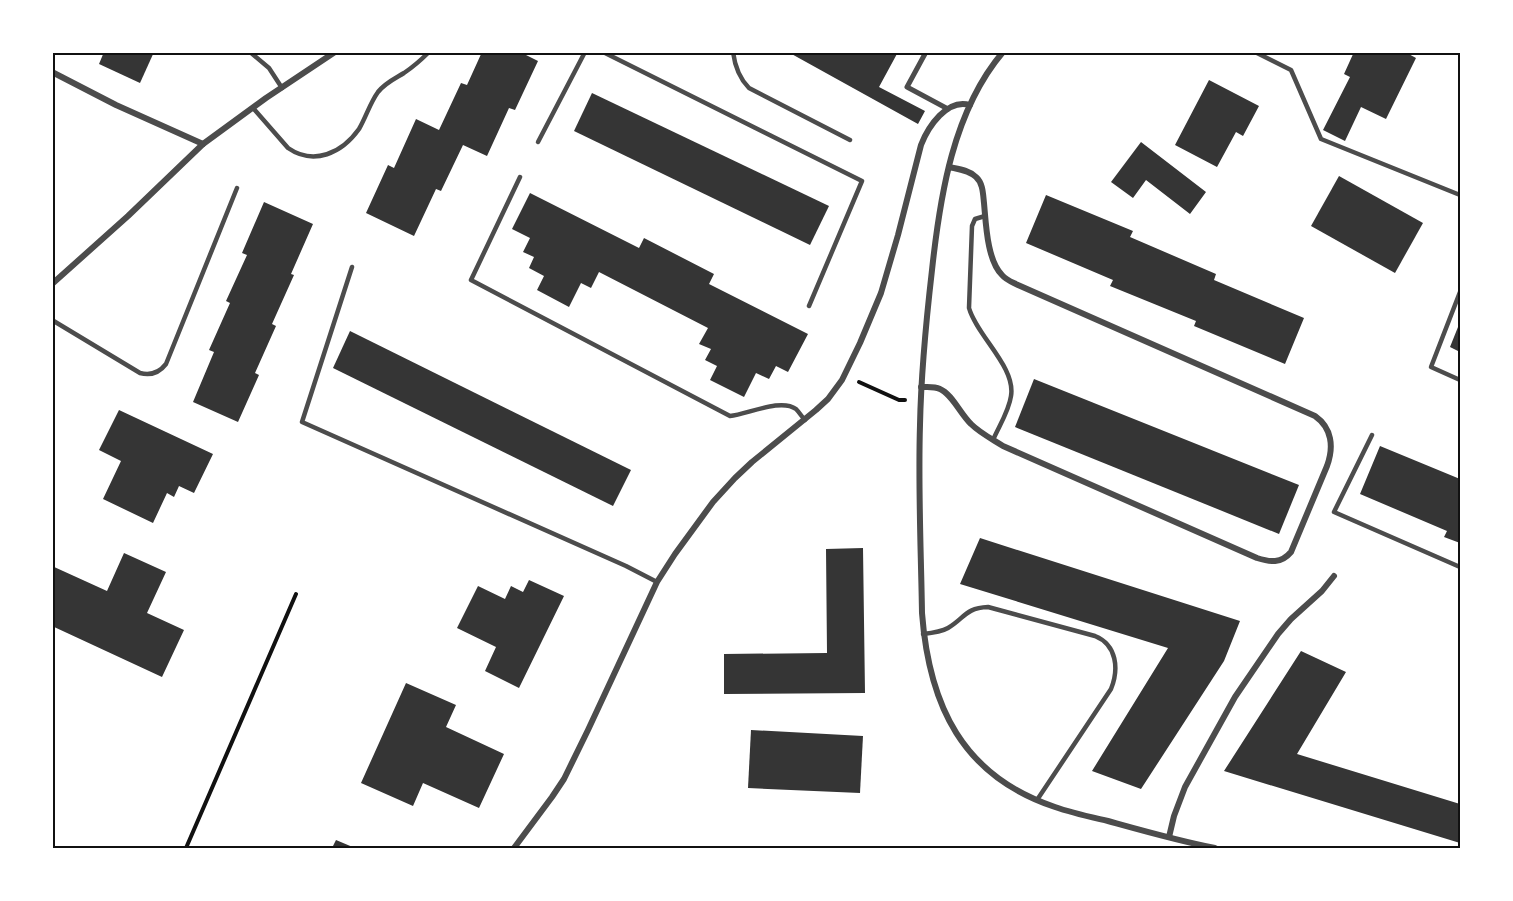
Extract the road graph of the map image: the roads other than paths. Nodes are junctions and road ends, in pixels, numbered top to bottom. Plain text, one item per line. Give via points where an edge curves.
1 (250, 52) edge
2 (335, 52) edge
3 (429, 52) edge
4 (585, 52) edge
5 (603, 52) edge
6 (733, 52) edge
7 (926, 52) edge
8 (1003, 52) edge
9 (1255, 52) edge
10 (52, 72) edge
11 (282, 87) junction
12 (970, 105) junction
13 (253, 108) junction
14 (948, 109) junction
15 (850, 140) dead end
16 (538, 142) dead end
17 (203, 144) junction
18 (950, 167) junction
19 (520, 177) dead end
20 (237, 188) dead end
21 (1461, 195) edge
22 (985, 216) junction
23 (352, 267) dead end
24 (52, 284) edge
25 (1461, 292) edge
26 (808, 306) dead end
27 (52, 320) edge
28 (1461, 380) edge
29 (921, 387) junction
30 (805, 420) junction
31 (1372, 435) dead end
32 (993, 440) junction
33 (1461, 567) edge
34 (1334, 576) dead end
35 (657, 582) junction
36 (923, 634) junction
37 (1037, 800) junction
38 (1168, 837) junction
39 (514, 849) edge
40 (1215, 849) edge

1 - 11 lane via 269,68
2 - 11 street
3 - 13 lane via 384,86 358,129 342,147 331,152 312,157 294,153
4 - 16 lane
5 - 26 lane via 862,181
6 - 15 lane via 737,72 749,88
7 - 14 street via 907,87
8 - 12 street
9 - 21 lane via 1292,70 1321,139
10 - 17 street
11 - 13 street
12 - 14 street via 957,104
12 - 18 street
13 - 17 street
14 - 30 street via 930,127 921,145 881,293 860,343 836,390
17 - 24 street
18 - 22 street via 979,180
18 - 29 street via 935,244
19 - 30 lane via 471,280 730,416 785,404
20 - 27 lane via 162,369 140,373
22 - 32 lane via 975,219 972,226 969,308 1008,374 1012,389
22 - 32 street via 991,253 1004,278 1315,416 1327,429 1331,447 1294,547 1283,560 1273,562
23 - 35 lane via 302,422
25 - 28 lane via 1431,366
29 - 32 street via 937,388 948,394 971,424
29 - 36 street
30 - 35 street via 735,477 700,519
31 - 33 lane via 1334,512
34 - 38 street via 1278,634 1234,697 1185,787
35 - 39 street via 564,779
36 - 37 street via 935,687 965,748 996,777
36 - 37 lane via 945,630 975,608 988,607 1095,636 1111,647 1116,669 1111,689
37 - 38 street
38 - 40 street

